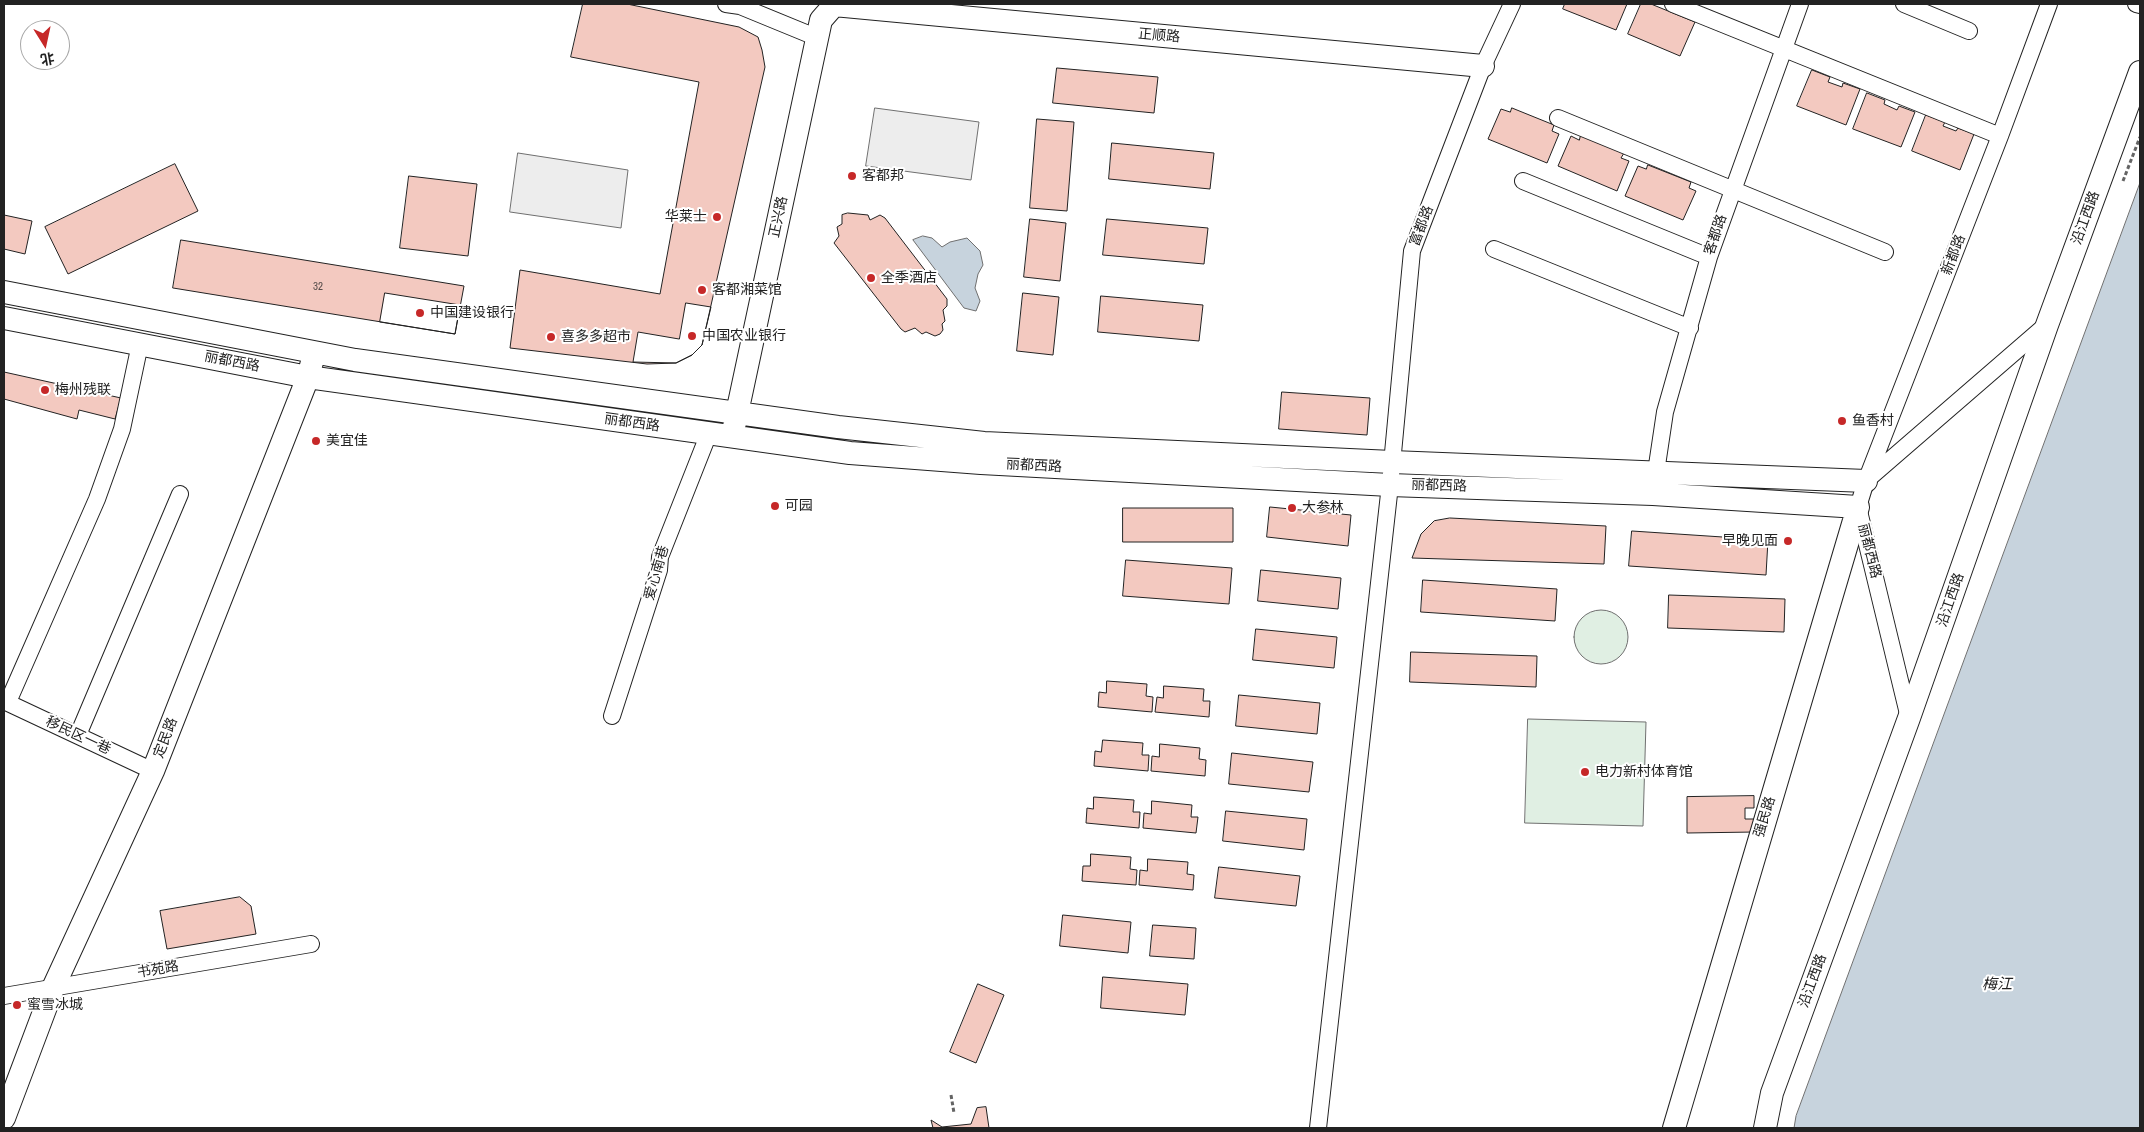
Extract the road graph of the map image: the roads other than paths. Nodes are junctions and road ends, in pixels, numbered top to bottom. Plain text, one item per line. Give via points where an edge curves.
1 (726, 4) edge
2 (835, 4) edge
3 (1512, 4) edge
4 (1673, 4) edge
5 (1800, 4) edge
6 (1904, 4) edge
7 (2049, 4) edge
8 (2136, 4) edge
9 (2140, 5) edge
10 (1969, 31) dead end
11 (818, 38) junction
12 (1784, 47) junction
13 (1483, 66) junction
14 (2140, 72) edge
15 (1558, 118) dead end
16 (2000, 136) junction
17 (1523, 182) dead end
18 (1732, 190) junction
19 (1494, 249) dead end
20 (1885, 252) dead end
21 (1709, 257) junction
22 (4, 292) edge
23 (4, 318) edge
24 (2047, 325) junction
25 (1690, 328) junction
26 (140, 344) junction
27 (314, 353) junction
28 (308, 377) junction
29 (738, 414) junction
30 (710, 433) junction
31 (732, 435) junction
32 (1392, 462) junction
33 (1656, 472) junction
34 (1866, 481) junction
35 (1390, 485) junction
36 (180, 494) dead end
37 (1858, 507) junction
38 (6, 702) edge
39 (612, 716) dead end
40 (1909, 718) junction
41 (78, 735) junction
42 (153, 771) junction
43 (312, 944) dead end
44 (53, 988) junction
45 (4, 996) edge
46 (4, 1118) edge
47 (1318, 1128) edge
48 (1674, 1128) edge
49 (1765, 1128) edge

1 - 11 street via 740,6
2 - 11 main road, 正兴路 via 821,20
2 - 13 main road, 正顺路
3 - 13 street, 富都路
4 - 12 street
5 - 12 street, 客都路
6 - 10 street
7 - 16 street, 新都路
8 - 9 street
11 - 29 main road, 正兴路
12 - 16 street
12 - 18 street, 客都路
13 - 32 street, 富都路 via 1412,251
14 - 24 main road, 沿江西路
15 - 18 street
16 - 34 street, 新都路
17 - 21 street
18 - 20 street
18 - 21 street, 客都路
19 - 25 street
21 - 25 street, 客都路
22 - 27 main road, 丽都西路
23 - 26 main road, 丽都西路
24 - 34 street
24 - 40 main road, 沿江西路
25 - 33 street, 客都路 via 1665,412
26 - 28 main road, 丽都西路
26 - 38 street via 122,429 97,499
27 - 28 main road, 定民路
27 - 29 main road, 丽都西路
28 - 30 main road, 丽都西路
28 - 42 main road, 定民路
29 - 31 main road, 正兴路
29 - 32 main road, 丽都西路 via 984,443
30 - 31 main road, 丽都西路
30 - 39 street, 爱心南巷 via 660,556 659,570
31 - 35 main road, 丽都西路 via 850,452 981,464
32 - 33 main road, 丽都西路
32 - 35 street, 富都路
33 - 34 main road, 丽都西路
34 - 37 street, 新都路
35 - 37 main road, 丽都西路 via 1653,494
35 - 47 street, 富都路
36 - 41 street
37 - 40 street, 丽都西路
37 - 48 main road, 强民路
38 - 41 street, 移民区一巷
40 - 49 main road, 沿江西路 via 1772,1093
41 - 42 street, 移民区一巷
42 - 44 main road, 定民路
43 - 44 street, 书苑路
44 - 45 street, 书苑路
44 - 46 main road, 定民路

